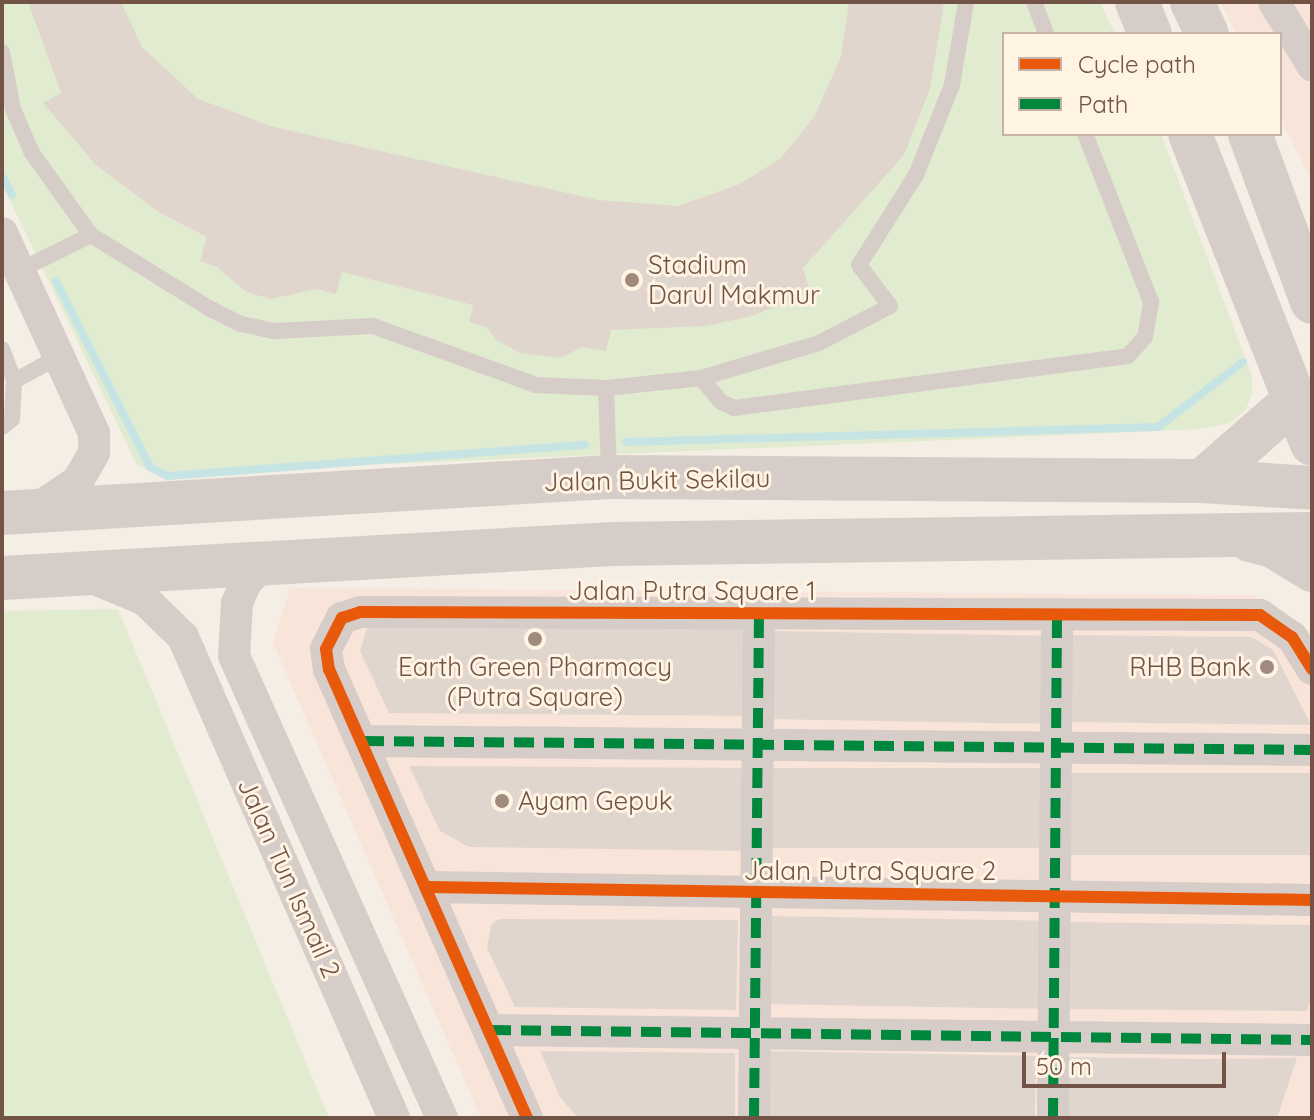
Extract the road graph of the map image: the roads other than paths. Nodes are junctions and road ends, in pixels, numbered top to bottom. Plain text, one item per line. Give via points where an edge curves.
1 (966, 2) edge
2 (1034, 2) edge
3 (1137, 2) edge
4 (1192, 2) edge
5 (1274, 2) edge
6 (1045, 32) edge
7 (1149, 32) edge
8 (1206, 32) edge
9 (2, 52) edge
10 (1312, 65) edge
11 (1086, 136) edge
12 (1191, 136) edge
13 (1251, 136) edge
14 (91, 235) junction
15 (8, 248) edge
16 (1310, 292) edge
17 (2, 349) edge
18 (60, 356) junction
19 (701, 378) junction
20 (14, 381) junction
21 (606, 388) junction
22 (1295, 400) junction
23 (2, 427) edge
24 (1312, 444) edge
25 (609, 477) junction
26 (1202, 481) junction
27 (1312, 488) edge
28 (17, 513) edge
29 (1312, 534) edge
30 (1233, 536) junction
31 (264, 564) junction
32 (1312, 570) edge
33 (81, 574) junction
34 (2, 578) edge
35 (759, 614) junction
36 (1057, 615) junction
37 (1312, 669) edge
38 (364, 741) junction
39 (757, 744) junction
40 (1057, 749) junction
41 (1312, 750) edge
42 (427, 887) junction
43 (755, 893) junction
44 (1057, 894) junction
45 (1312, 900) edge
46 (491, 1030) junction
47 (756, 1033) junction
48 (1055, 1033) junction
49 (1312, 1040) edge
50 (394, 1118) edge
51 (442, 1118) edge
52 (527, 1118) edge
53 (754, 1118) edge
54 (1053, 1118) edge

1 - 19 lane via 952,85 916,175 859,265 890,306 819,343
2 - 6 lane
3 - 7 street
4 - 8 street
5 - 10 street
9 - 14 lane via 13,109 32,153
11 - 19 lane via 1151,302 1145,337 1128,356 734,408 721,402
12 - 22 street
13 - 16 street
14 - 15 lane
14 - 21 lane via 241,324 274,331 373,326 536,385
15 - 18 street
17 - 20 lane
18 - 20 lane
18 - 28 street via 89,414 94,453 78,481
19 - 21 lane
20 - 23 lane via 12,419
21 - 25 lane
22 - 24 street
22 - 26 street
25 - 26 street, Jalan Bukit Sekilau
25 - 28 street, Jalan Bukit Sekilau
26 - 27 street, Jalan Bukit Sekilau
29 - 30 street
30 - 31 street via 613,544
30 - 32 street via 1273,546
31 - 33 street
31 - 51 street, Jalan Tun Ismail 2 via 246,582 237,603 234,656
33 - 34 street
33 - 50 street, Jalan Tun Ismail 2 via 145,600 183,637
35 - 36 street, Jalan Putra Square 1
35 - 38 street, Jalan Putra Square 1 via 360,612 342,618 326,649 329,670
35 - 39 street
36 - 37 street, Jalan Putra Square 1 via 1260,615 1292,637
36 - 40 street
38 - 39 street
38 - 42 street, Jalan Putra Square 1
39 - 40 street
39 - 43 street
40 - 41 street
40 - 44 street
42 - 43 street, Jalan Putra Square 2
42 - 46 street, Jalan Putra Square 1
43 - 44 street, Jalan Putra Square 2
43 - 47 street
44 - 45 street, Jalan Putra Square 2
44 - 48 street
46 - 47 street
46 - 52 street, Jalan Putra Square 1
47 - 48 street
47 - 53 street
48 - 49 street
48 - 54 street

